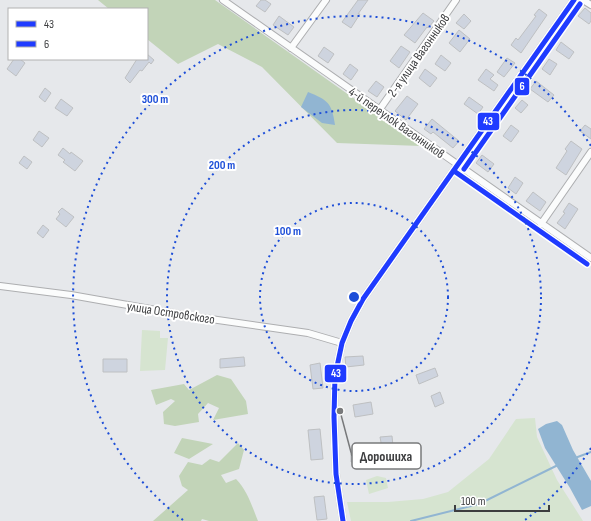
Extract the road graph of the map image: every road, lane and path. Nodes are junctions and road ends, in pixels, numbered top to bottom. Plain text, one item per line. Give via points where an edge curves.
1 (223, 0) edge
2 (326, 0) edge
3 (456, 0) edge
4 (574, 0) edge
5 (583, 0) edge
6 (591, 6) edge
7 (291, 48) junction
8 (380, 110) junction
9 (591, 152) edge
10 (458, 165) junction
11 (541, 224) junction
12 (591, 258) edge
13 (0, 286) edge
14 (342, 343) junction
15 (342, 521) edge

1 - 7 street, 4-й переулок Вагонников
2 - 7 street
3 - 8 street, 2-я улица Вагонников
4 - 10 street
5 - 6 street
7 - 8 street, 4-й переулок Вагонников
8 - 10 street, 4-й переулок Вагонников
9 - 11 street
10 - 11 street, 4-й переулок Вагонников
10 - 14 street via 363,299
11 - 12 street, 4-й переулок Вагонников
13 - 14 street, улица Островского via 308,333
14 - 15 street via 335,376 334,417 336,474

